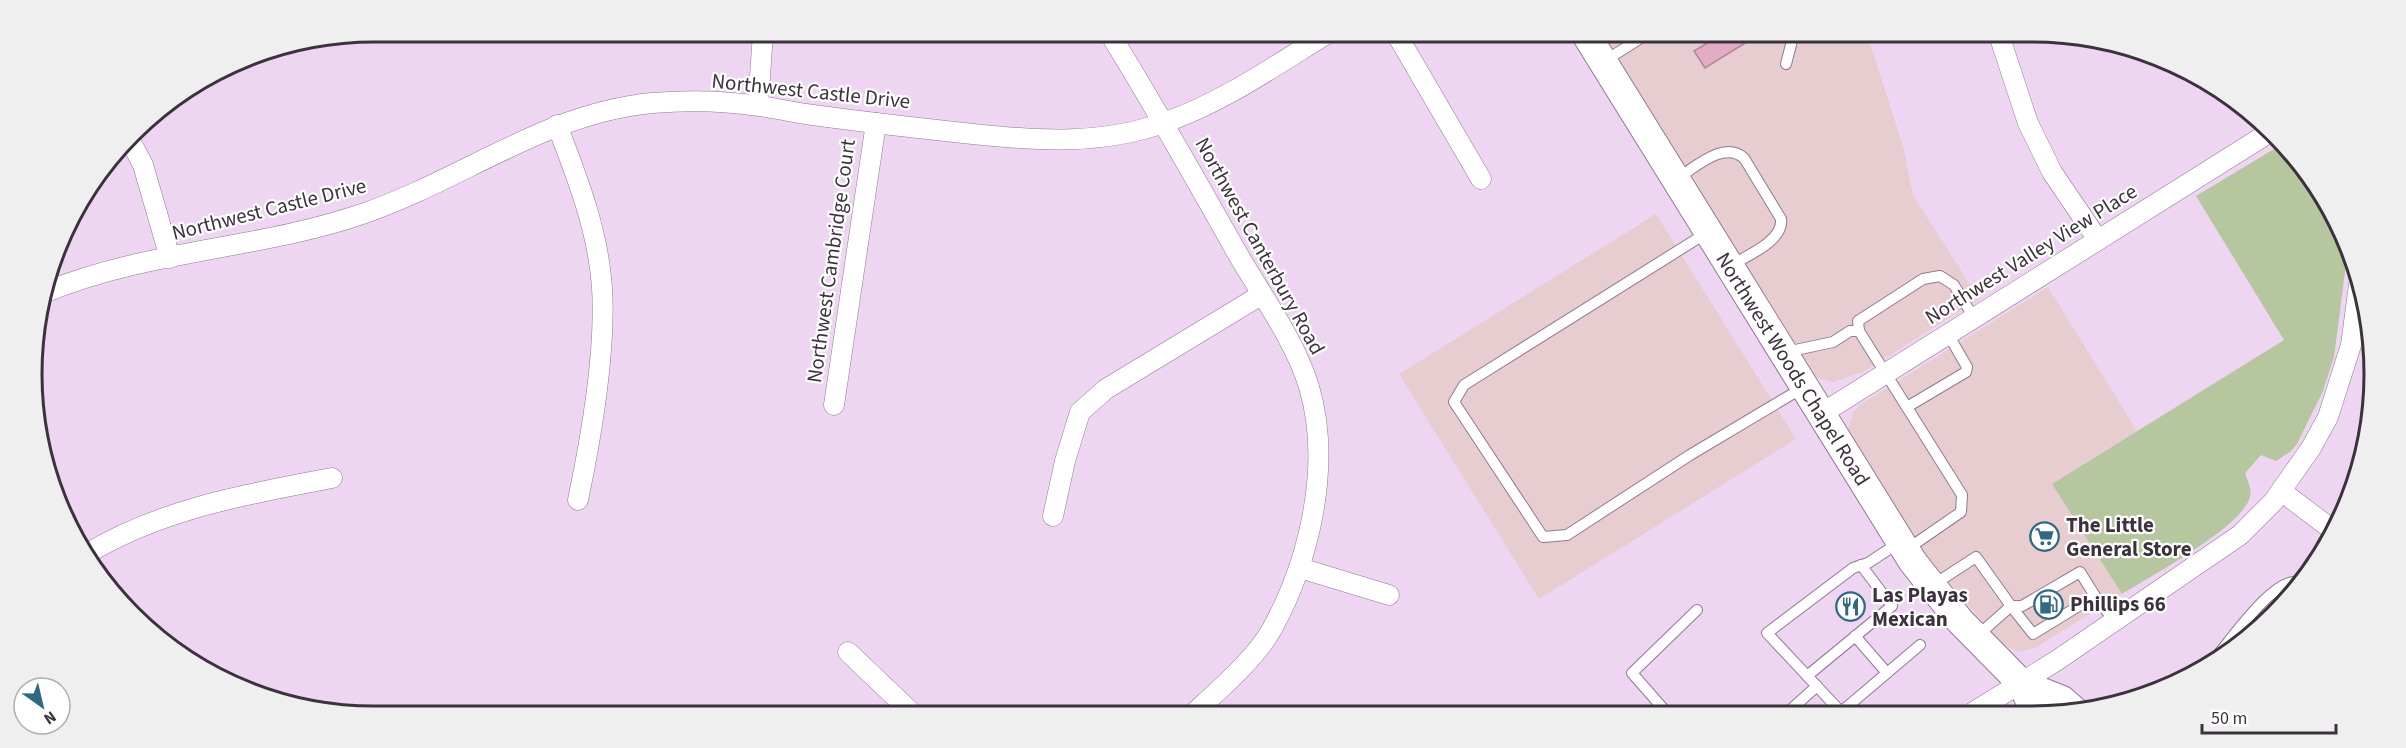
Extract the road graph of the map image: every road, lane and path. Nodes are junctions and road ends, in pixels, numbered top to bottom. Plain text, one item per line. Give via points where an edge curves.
1 (762, 42) edge
2 (1115, 42) edge
3 (1313, 42) edge
4 (1401, 42) edge
5 (1591, 42) edge
6 (1635, 42) edge
7 (1791, 42) edge
8 (2001, 42) edge
9 (1603, 62) junction
10 (1786, 64) dead end
11 (758, 105) junction
12 (876, 123) junction
13 (1165, 123) junction
14 (557, 125) junction
15 (2264, 136) edge
16 (133, 146) edge
17 (1481, 179) dead end
18 (1676, 180) junction
19 (1708, 232) junction
20 (2098, 240) junction
21 (170, 258) junction
22 (1729, 266) junction
23 (53, 290) edge
24 (1261, 295) junction
25 (2357, 303) edge
26 (1974, 318) junction
27 (1859, 331) junction
28 (1948, 334) junction
29 (1783, 353) junction
30 (1886, 374) junction
31 (1804, 387) junction
32 (834, 405) dead end
33 (1907, 407) junction
34 (1821, 414) junction
35 (332, 478) dead end
36 (2281, 490) junction
37 (578, 500) dead end
38 (1053, 516) dead end
39 (2327, 526) edge
40 (1903, 546) junction
41 (93, 550) edge
42 (1861, 565) junction
43 (1300, 568) junction
44 (2290, 583) edge
45 (1930, 586) junction
46 (1389, 595) dead end
47 (2095, 596) junction
48 (2011, 606) junction
49 (1697, 610) dead end
50 (2115, 622) junction
51 (1855, 636) junction
52 (1976, 638) junction
53 (2231, 639) edge
54 (1920, 645) dead end
55 (848, 652) dead end
56 (1887, 673) junction
57 (1807, 676) junction
58 (2022, 684) junction
59 (1817, 686) junction
60 (2066, 704) edge
61 (905, 706) edge
62 (1201, 706) edge
63 (1661, 706) edge
64 (1795, 706) edge
65 (1835, 706) edge
66 (1849, 706) edge
67 (1984, 706) edge
68 (2032, 706) edge

1 - 11 street
2 - 13 street, Northwest Canterbury Road
3 - 13 street, Northwest Castle Drive via 1224,97
4 - 17 street
5 - 9 main road, Northwest Woods Chapel Road
6 - 9 lane
7 - 10 lane
8 - 20 street via 2028,123 2052,172
9 - 18 main road, Northwest Woods Chapel Road
11 - 12 street, Northwest Castle Drive
11 - 14 street, Northwest Castle Drive via 653,103 596,112
12 - 13 street, Northwest Castle Drive via 1035,141 1116,135
12 - 32 street, Northwest Cambridge Court
13 - 24 street, Northwest Canterbury Road
14 - 21 street, Northwest Castle Drive via 365,213
14 - 37 street via 583,195 602,286 600,351
15 - 20 street, Northwest Valley View Place
16 - 21 street via 143,165
18 - 19 main road, Northwest Woods Chapel Road
18 - 22 lane via 1724,150 1744,158 1782,225 1775,238
19 - 22 main road, Northwest Woods Chapel Road
19 - 31 lane via 1464,385 1454,402 1543,537 1555,538 1567,535
20 - 26 street, Northwest Valley View Place
21 - 23 street, Northwest Castle Drive
22 - 29 main road, Northwest Woods Chapel Road
24 - 38 street via 1106,389 1080,412
24 - 43 street, Northwest Canterbury Road via 1309,386 1314,416 1316,498
25 - 36 street via 2351,345 2328,417
26 - 27 lane via 1951,282 1933,276 1861,319 1857,324
26 - 28 street, Northwest Valley View Place
27 - 29 lane via 1833,342
27 - 30 lane
28 - 30 street, Northwest Valley View Place
28 - 33 lane via 1967,367 1966,372
29 - 31 main road, Northwest Woods Chapel Road
30 - 33 lane
30 - 34 street, Northwest Valley View Place
31 - 34 main road, Northwest Woods Chapel Road
33 - 40 lane via 1962,495 1960,512
34 - 40 main road, Northwest Woods Chapel Road
35 - 41 street via 184,511 118,534
36 - 39 street
36 - 50 street via 2240,535
40 - 42 lane
40 - 45 main road, Northwest Woods Chapel Road
42 - 51 lane via 1892,606
42 - 57 lane via 1767,633
43 - 46 street
43 - 62 street, Northwest Canterbury Road via 1272,630
44 - 53 lane via 2270,593
45 - 48 lane via 1976,557
45 - 52 main road, Northwest Woods Chapel Road
47 - 48 lane via 2080,572 2022,606
47 - 48 lane via 2033,634
47 - 50 lane
48 - 52 lane
49 - 63 lane via 1632,673
50 - 58 street
51 - 56 lane
51 - 57 lane
52 - 58 main road, Northwest Woods Chapel Road
54 - 56 lane
55 - 61 street
56 - 66 lane
57 - 59 lane
58 - 60 main road, Northwest Woods Chapel Road
58 - 67 street
58 - 68 main road, Northwest Woods Chapel Road
59 - 64 lane
59 - 65 lane

